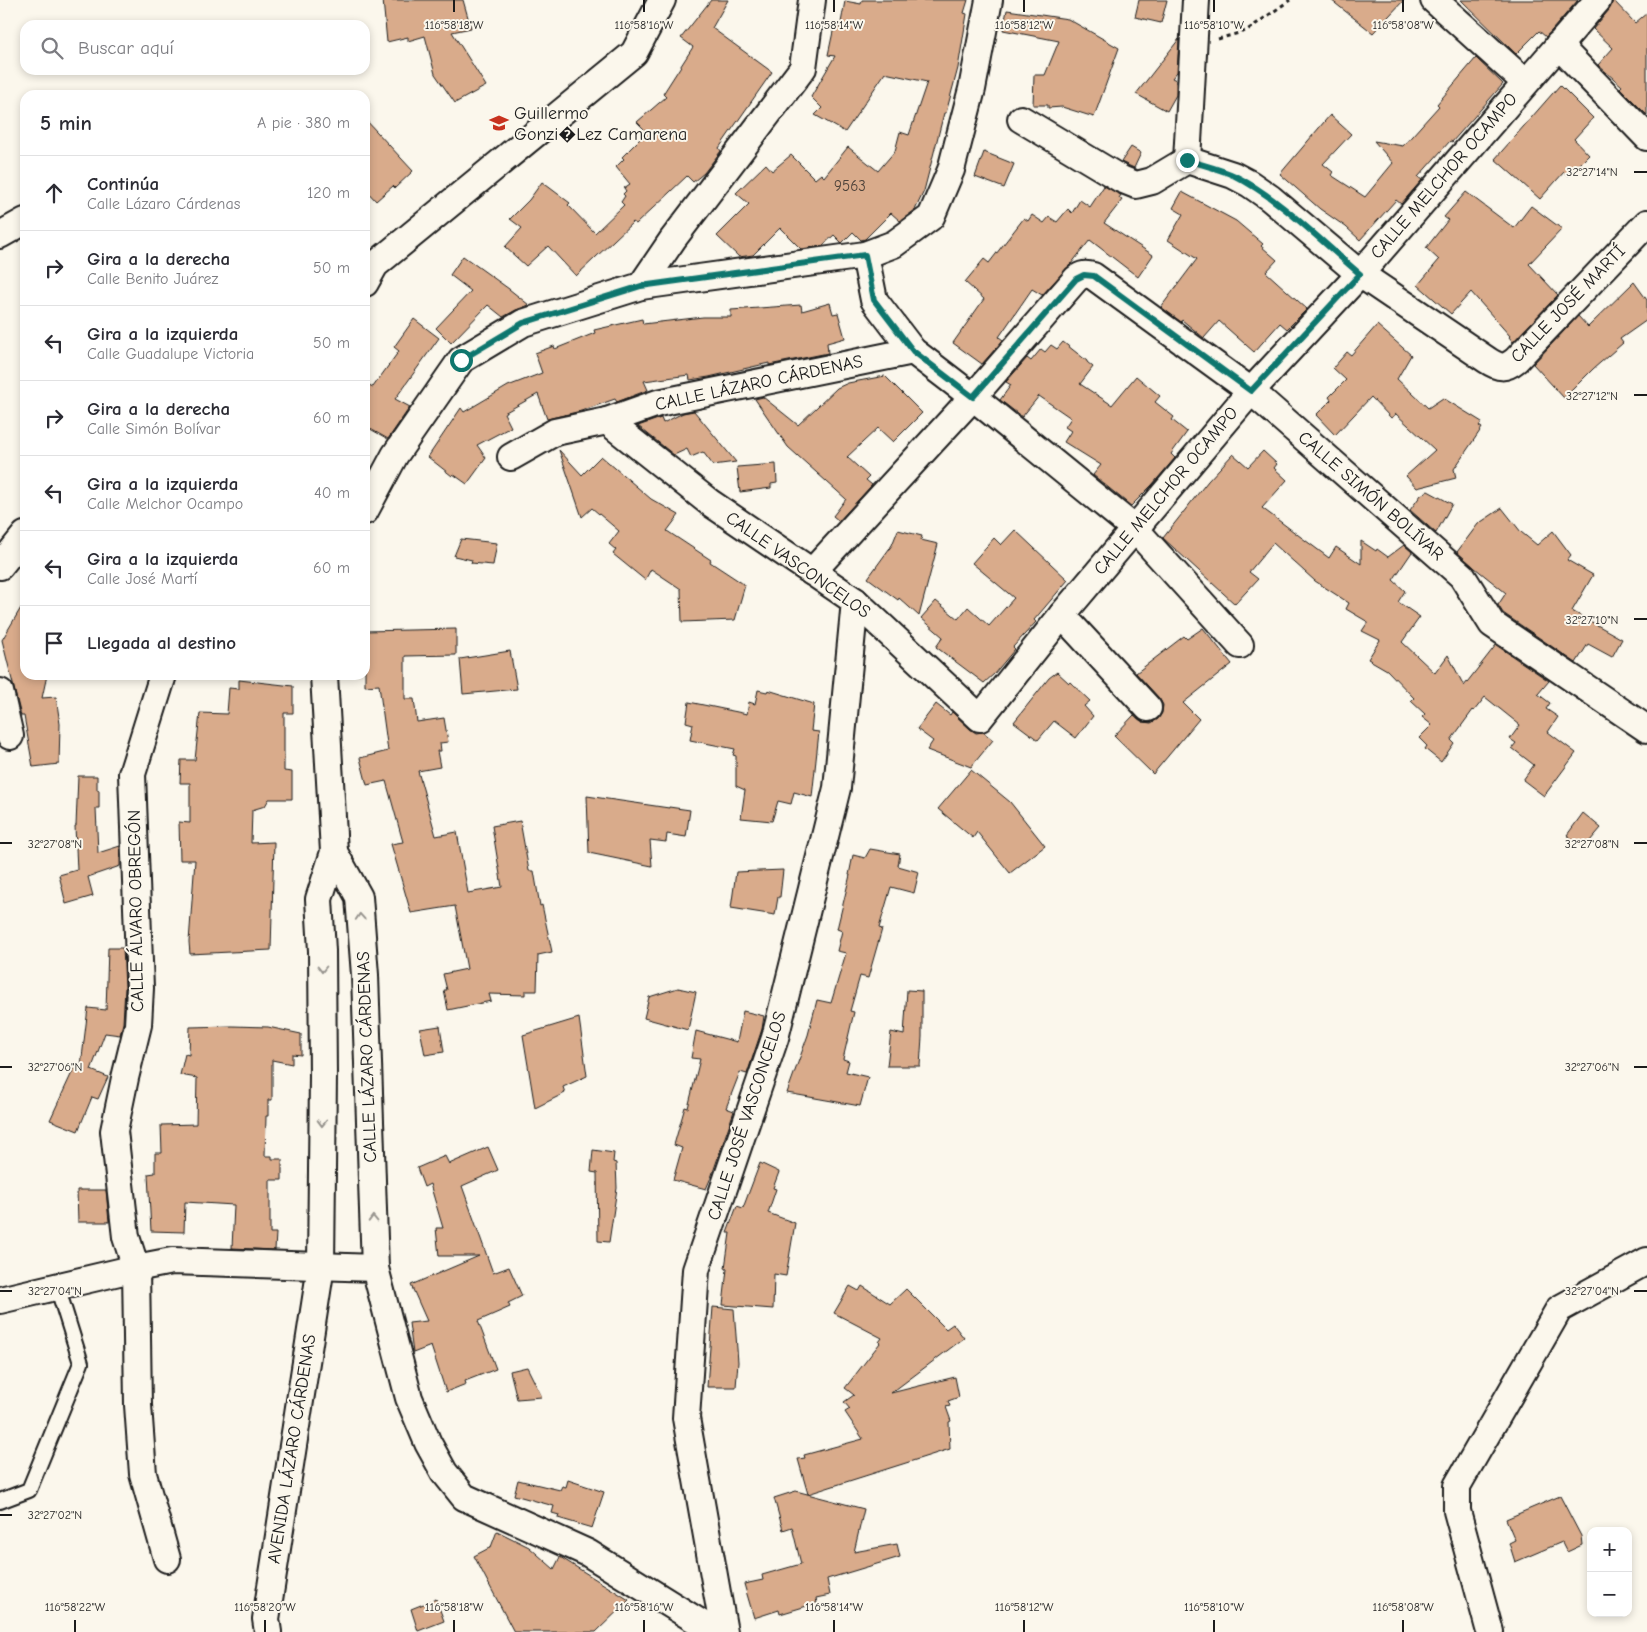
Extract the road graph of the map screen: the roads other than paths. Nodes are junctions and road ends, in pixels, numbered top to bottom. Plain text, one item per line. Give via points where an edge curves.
1 (662, 0) edge
2 (812, 0) edge
3 (989, 0) edge
4 (1196, 0) edge
5 (1434, 0) edge
6 (1598, 0) edge
7 (1558, 45) junction
8 (1525, 82) junction
9 (1021, 119) dead end
10 (1647, 137) edge
11 (1187, 160) junction
12 (1647, 223) edge
13 (20, 224) edge
14 (0, 235) edge
15 (865, 255) junction
16 (370, 274) edge
17 (1360, 274) junction
18 (641, 286) junction
19 (913, 351) junction
20 (1251, 391) junction
21 (973, 397) junction
22 (607, 421) junction
23 (511, 457) dead end
24 (370, 502) edge
25 (1135, 529) junction
26 (20, 541) edge
27 (0, 566) edge
28 (812, 572) junction
29 (855, 601) junction
30 (1062, 615) junction
31 (1240, 645) dead end
32 (162, 680) edge
33 (324, 680) edge
34 (0, 692) edge
35 (1148, 708) dead end
36 (980, 718) joint
37 (1647, 728) edge
38 (10, 736) dead end
39 (334, 852) junction
40 (1647, 1261) edge
41 (321, 1266) junction
42 (136, 1268) junction
43 (375, 1268) junction
44 (57, 1286) junction
45 (0, 1300) edge
46 (0, 1501) edge
47 (167, 1559) dead end
48 (268, 1632) edge
49 (715, 1632) edge
50 (724, 1632) edge
51 (1490, 1632) edge

1 - 16 street via 634,53 375,265
2 - 18 street via 803,68 672,239
3 - 15 street via 972,89 951,170 930,217 894,244
4 - 11 street
5 - 8 street
6 - 7 street, CALLE MELCHOR OCAMPO
7 - 8 street, CALLE MELCHOR OCAMPO
7 - 10 street
8 - 17 street, CALLE MELCHOR OCAMPO
9 - 11 street via 1136,185 1152,181
11 - 17 street, CALLE JOSÉ MARTÍ via 1232,175 1256,188
12 - 17 street, CALLE JOSÉ MARTÍ via 1509,366 1494,365
13 - 14 street
15 - 18 street
15 - 19 street via 874,300
17 - 20 street, CALLE MELCHOR OCAMPO
18 - 24 street via 523,323 461,360 396,455
19 - 21 street
19 - 22 street, CALLE LÁZARO CÁRDENAS via 658,403
20 - 21 street, CALLE SIMÓN BOLÍVAR via 1094,276 1084,275 1076,279
20 - 25 street, CALLE MELCHOR OCAMPO
20 - 37 street, CALLE SIMÓN BOLÍVAR via 1462,576 1492,624
21 - 25 street
21 - 28 street
22 - 23 street, CALLE LÁZARO CÁRDENAS via 555,432
22 - 28 street, CALLE VASCONCELOS via 709,502
25 - 30 street, CALLE MELCHOR OCAMPO
25 - 31 street
26 - 27 street
28 - 29 street, CALLE VASCONCELOS
29 - 36 street, CALLE VASCONCELOS
29 - 50 street, CALLE JOSÉ VASCONCELOS via 834,797 775,1038 696,1270 686,1418
30 - 35 street
30 - 36 street, CALLE MELCHOR OCAMPO
32 - 42 street, CALLE ÁLVARO OBREGÓN via 132,774 140,988 138,1024 114,1131 126,1236
33 - 39 street, CALLE LÁZARO CÁRDENAS
34 - 38 street
39 -> 41 street, CALLE LÁZARO CÁRDENAS via 319,899 323,1065
43 -> 39 street, CALLE LÁZARO CÁRDENAS via 365,975 359,897
40 - 51 street via 1559,1309 1457,1486 1457,1511
41 - 42 street via 172,1261
41 - 43 street
41 - 48 street, AVENIDA LÁZARO CÁRDENAS via 266,1619
42 - 44 street
42 - 47 street, CALLE ÁLVARO OBREGÓN via 138,1405 143,1474
43 - 49 street via 409,1398 444,1472 464,1497 588,1553
44 - 45 street
44 - 46 lane via 82,1363 28,1490

